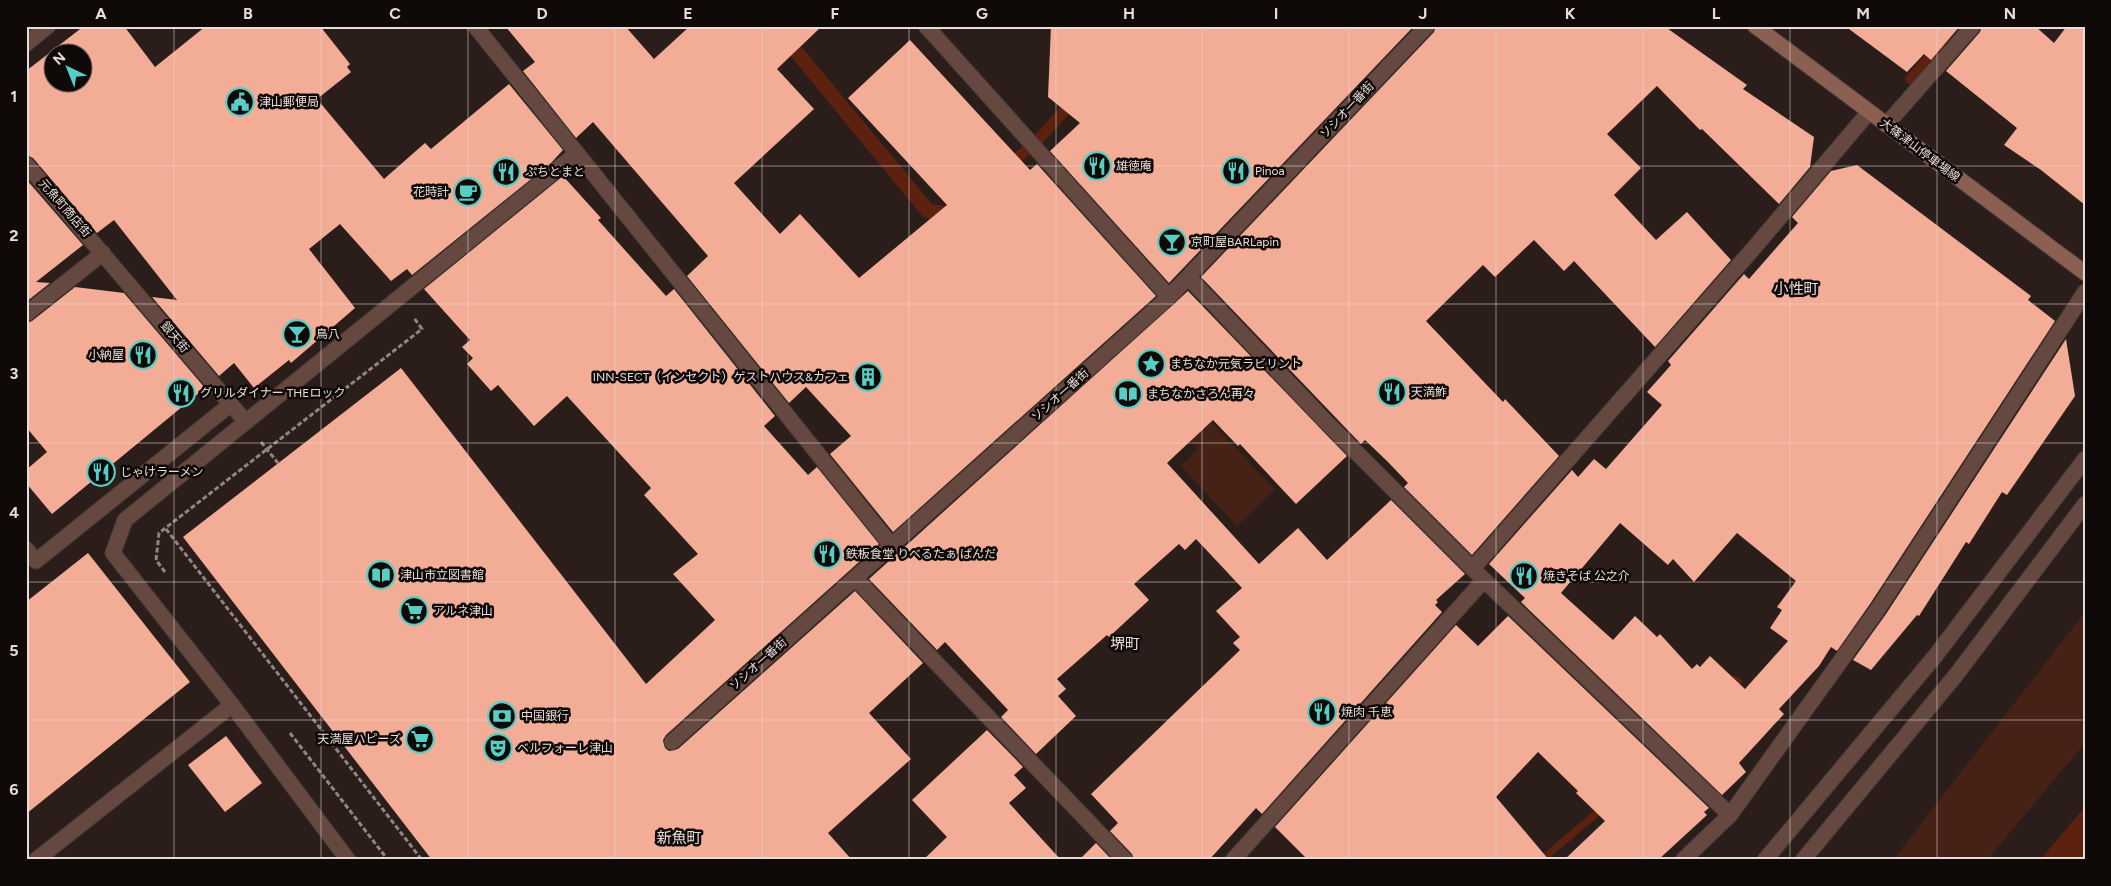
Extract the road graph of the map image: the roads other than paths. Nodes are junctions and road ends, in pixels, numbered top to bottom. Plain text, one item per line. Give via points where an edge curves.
1 (48, 26) edge
2 (474, 26) edge
3 (926, 26) edge
4 (1427, 26) edge
5 (1755, 26) edge
6 (1973, 26) edge
7 (26, 44) edge
8 (1869, 112) junction
9 (1886, 125) junction
10 (576, 154) junction
11 (26, 164) edge
12 (103, 253) junction
13 (2085, 273) edge
14 (1188, 278) junction
15 (2085, 292) edge
16 (1169, 297) junction
17 (26, 314) edge
18 (231, 404) junction
19 (246, 422) junction
20 (2085, 459) edge
21 (2085, 504) edge
22 (891, 545) junction
23 (26, 549) edge
24 (1473, 568) junction
25 (855, 578) junction
26 (1484, 580) junction
27 (232, 705) junction
28 (672, 742) dead end
29 (1730, 815) junction
30 (36, 860) edge
31 (348, 860) edge
32 (1124, 860) edge
33 (1233, 860) edge
34 (1683, 860) edge
35 (1765, 860) edge
36 (1803, 860) edge

1 - 7 street
2 - 10 street
3 - 16 street
4 - 14 street, ソシオ一番街
5 - 8 main road, 大篠津山停車場線
6 - 9 street
8 - 9 main road, 大篠津山停車場線
8 - 24 street
9 - 13 main road, 大篠津山停車場線
10 - 19 street
10 - 22 street
11 - 12 street, 元魚町商店街
12 - 17 street
12 - 18 street, 銀天街
14 - 16 street, ソシオ一番街
14 - 24 street
15 - 29 street via 1878,609
16 - 22 street, ソシオ一番街
18 - 19 street, 銀天街
18 - 23 street via 36,561
19 - 27 street via 125,520 113,553
20 - 35 street via 1936,655
21 - 36 street via 1956,675
22 - 25 street, ソシオ一番街
24 - 26 street
25 - 28 street, ソシオ一番街
25 - 32 street
26 - 29 street
26 - 33 street
27 - 30 street
27 - 31 street
29 - 34 street

